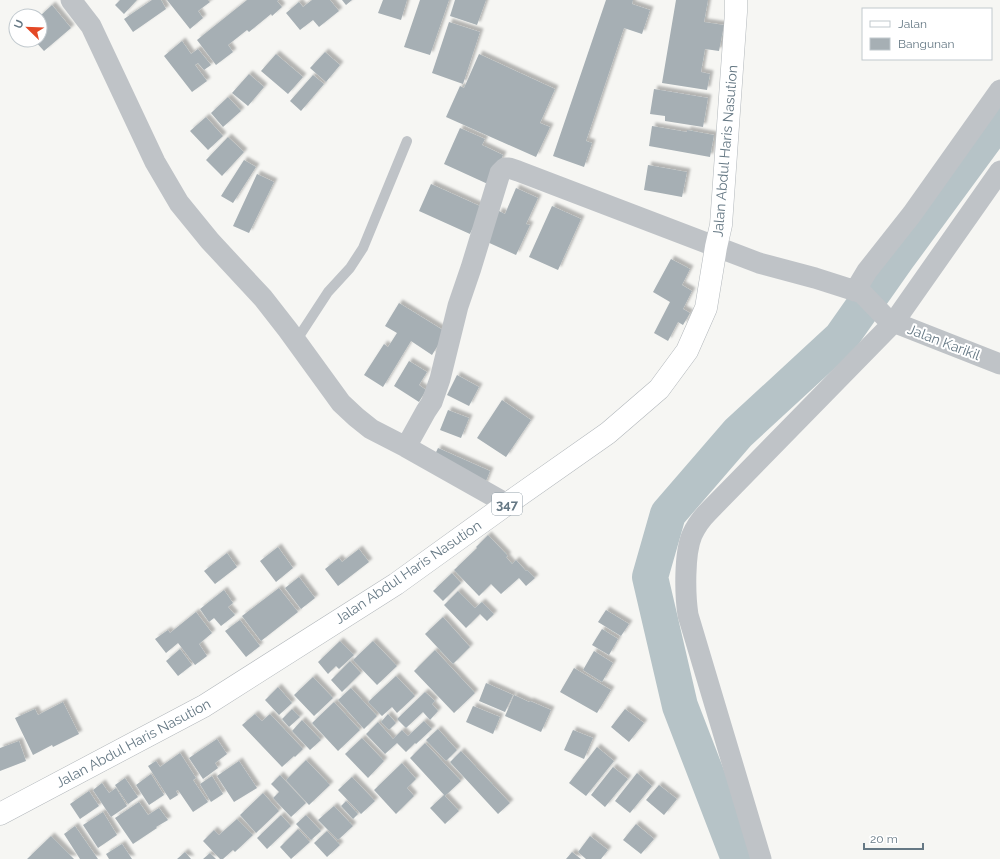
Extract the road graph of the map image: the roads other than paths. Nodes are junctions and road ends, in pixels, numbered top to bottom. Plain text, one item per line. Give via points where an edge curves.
1 (71, 0) edge
2 (736, 0) edge
3 (1000, 90) edge
4 (407, 141) dead end
5 (1000, 171) edge
6 (716, 247) junction
7 (858, 292) junction
8 (891, 321) junction
9 (296, 341) junction
10 (1000, 364) edge
11 (406, 447) junction
12 (507, 504) junction
13 (3, 810) edge
14 (761, 859) edge

1 - 9 street via 91,26 155,162 179,203 263,298
2 - 6 main road, Jalan Abdul Haris Nasution / 347 via 721,225
3 - 7 street via 912,214 867,271
4 - 9 lane via 363,248 350,268 328,292
5 - 8 street
6 - 7 street via 759,263
6 - 11 street via 505,168 500,173 458,306 432,402
6 - 12 main road, Jalan Abdul Haris Nasution / 347 via 706,308 686,351 659,389 608,433
7 - 8 street
8 - 10 street, Jalan Karikil
8 - 14 street via 700,520 691,536 686,598 688,615
9 - 11 street via 341,403 356,418
11 - 12 street
12 - 13 main road, Jalan Abdul Haris Nasution / 347 via 396,584 204,706

